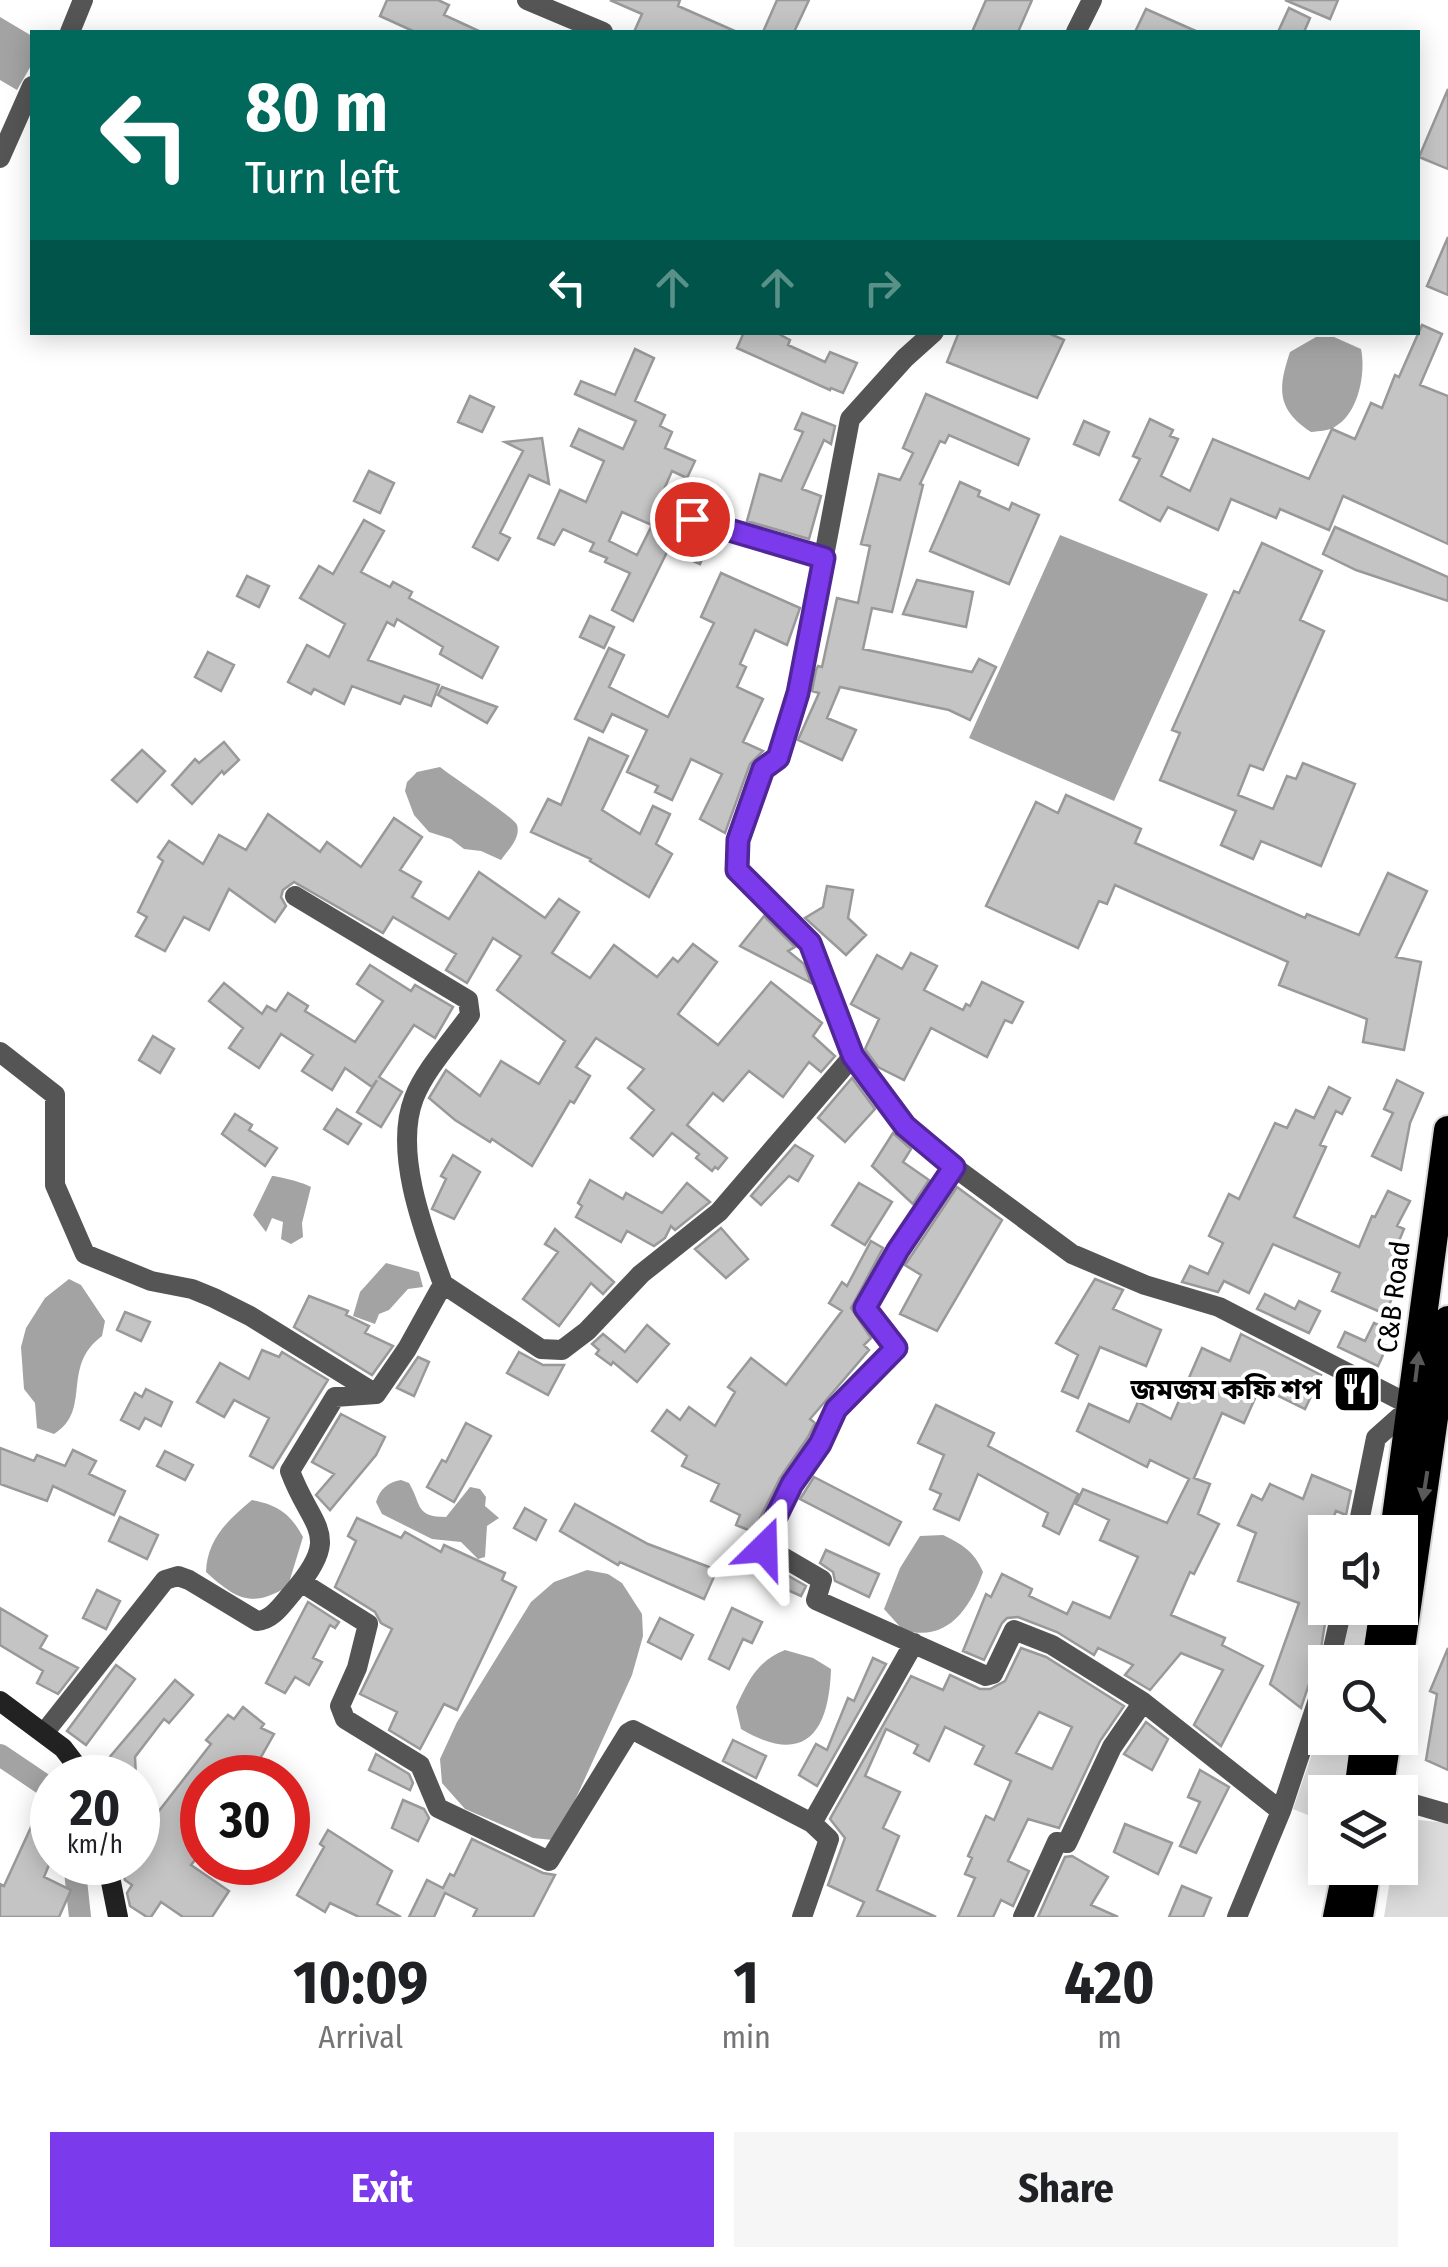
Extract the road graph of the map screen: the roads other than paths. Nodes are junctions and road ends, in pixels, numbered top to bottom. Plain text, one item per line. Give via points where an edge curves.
1 (83, 0) edge
2 (527, 0) edge
3 (1092, 0) edge
4 (71, 30) edge
5 (597, 30) edge
6 (1077, 30) edge
7 (30, 90) edge
8 (0, 158) edge
9 (931, 335) edge
10 (692, 519) dead end
11 (824, 558) junction
12 (295, 896) dead end
13 (0, 1052) edge
14 (853, 1056) junction
15 (1448, 1130) edge
16 (954, 1167) junction
17 (443, 1284) junction
18 (1448, 1320) edge
19 (376, 1394) junction
20 (1412, 1406) junction
21 (1360, 1515) edge
22 (1396, 1515) edge
23 (301, 1582) junction
24 (914, 1643) junction
25 (1400, 1645) edge
26 (0, 1700) edge
27 (1143, 1702) junction
28 (1308, 1731) edge
29 (44, 1733) junction
30 (68, 1755) edge
31 (1418, 1805) edge
32 (1282, 1811) junction
33 (1448, 1814) edge
34 (812, 1823) junction
35 (112, 1885) edge
36 (1344, 1885) edge
37 (1364, 1885) edge
38 (118, 1917) edge
39 (802, 1917) edge
40 (1023, 1917) edge
41 (1237, 1917) edge
42 (1338, 1917) edge
43 (1359, 1917) edge

1 - 4 street
2 - 5 street
3 - 6 street
7 - 8 street
9 - 11 street via 850,419
10 - 11 street
11 - 14 street via 798,693 778,758 763,769 738,840 737,870 810,943
12 - 17 street via 468,1000 470,1015 414,1095 405,1134
13 - 19 street via 55,1095 54,1185 84,1254 214,1298
14 - 16 street via 905,1126
14 - 17 street via 719,1212 562,1350 541,1349
20 -> 15 highway, C&B Road
16 - 20 street via 1072,1254 1145,1286 1219,1307
16 - 24 street via 865,1308 895,1351 836,1409 762,1546 822,1580 816,1600
17 - 19 street
18 -> 25 highway, C&B Road
19 - 23 street via 335,1397 290,1471 319,1527 321,1551
20 - 21 street via 1376,1438
20 - 22 highway, C&B Road
23 - 29 street via 257,1622 190,1580 165,1580
23 - 34 street via 368,1624 340,1706 345,1719 423,1767 438,1808 549,1861 634,1730
24 - 27 street via 990,1677 1017,1630
24 - 34 street
26 - 29 main road
27 - 32 street
27 - 40 street via 1112,1746 1067,1843 1057,1842
28 - 32 street
29 - 30 main road
31 - 33 street
32 - 41 street
34 - 39 street via 830,1840
35 - 38 main road
36 - 42 highway
37 - 43 highway

